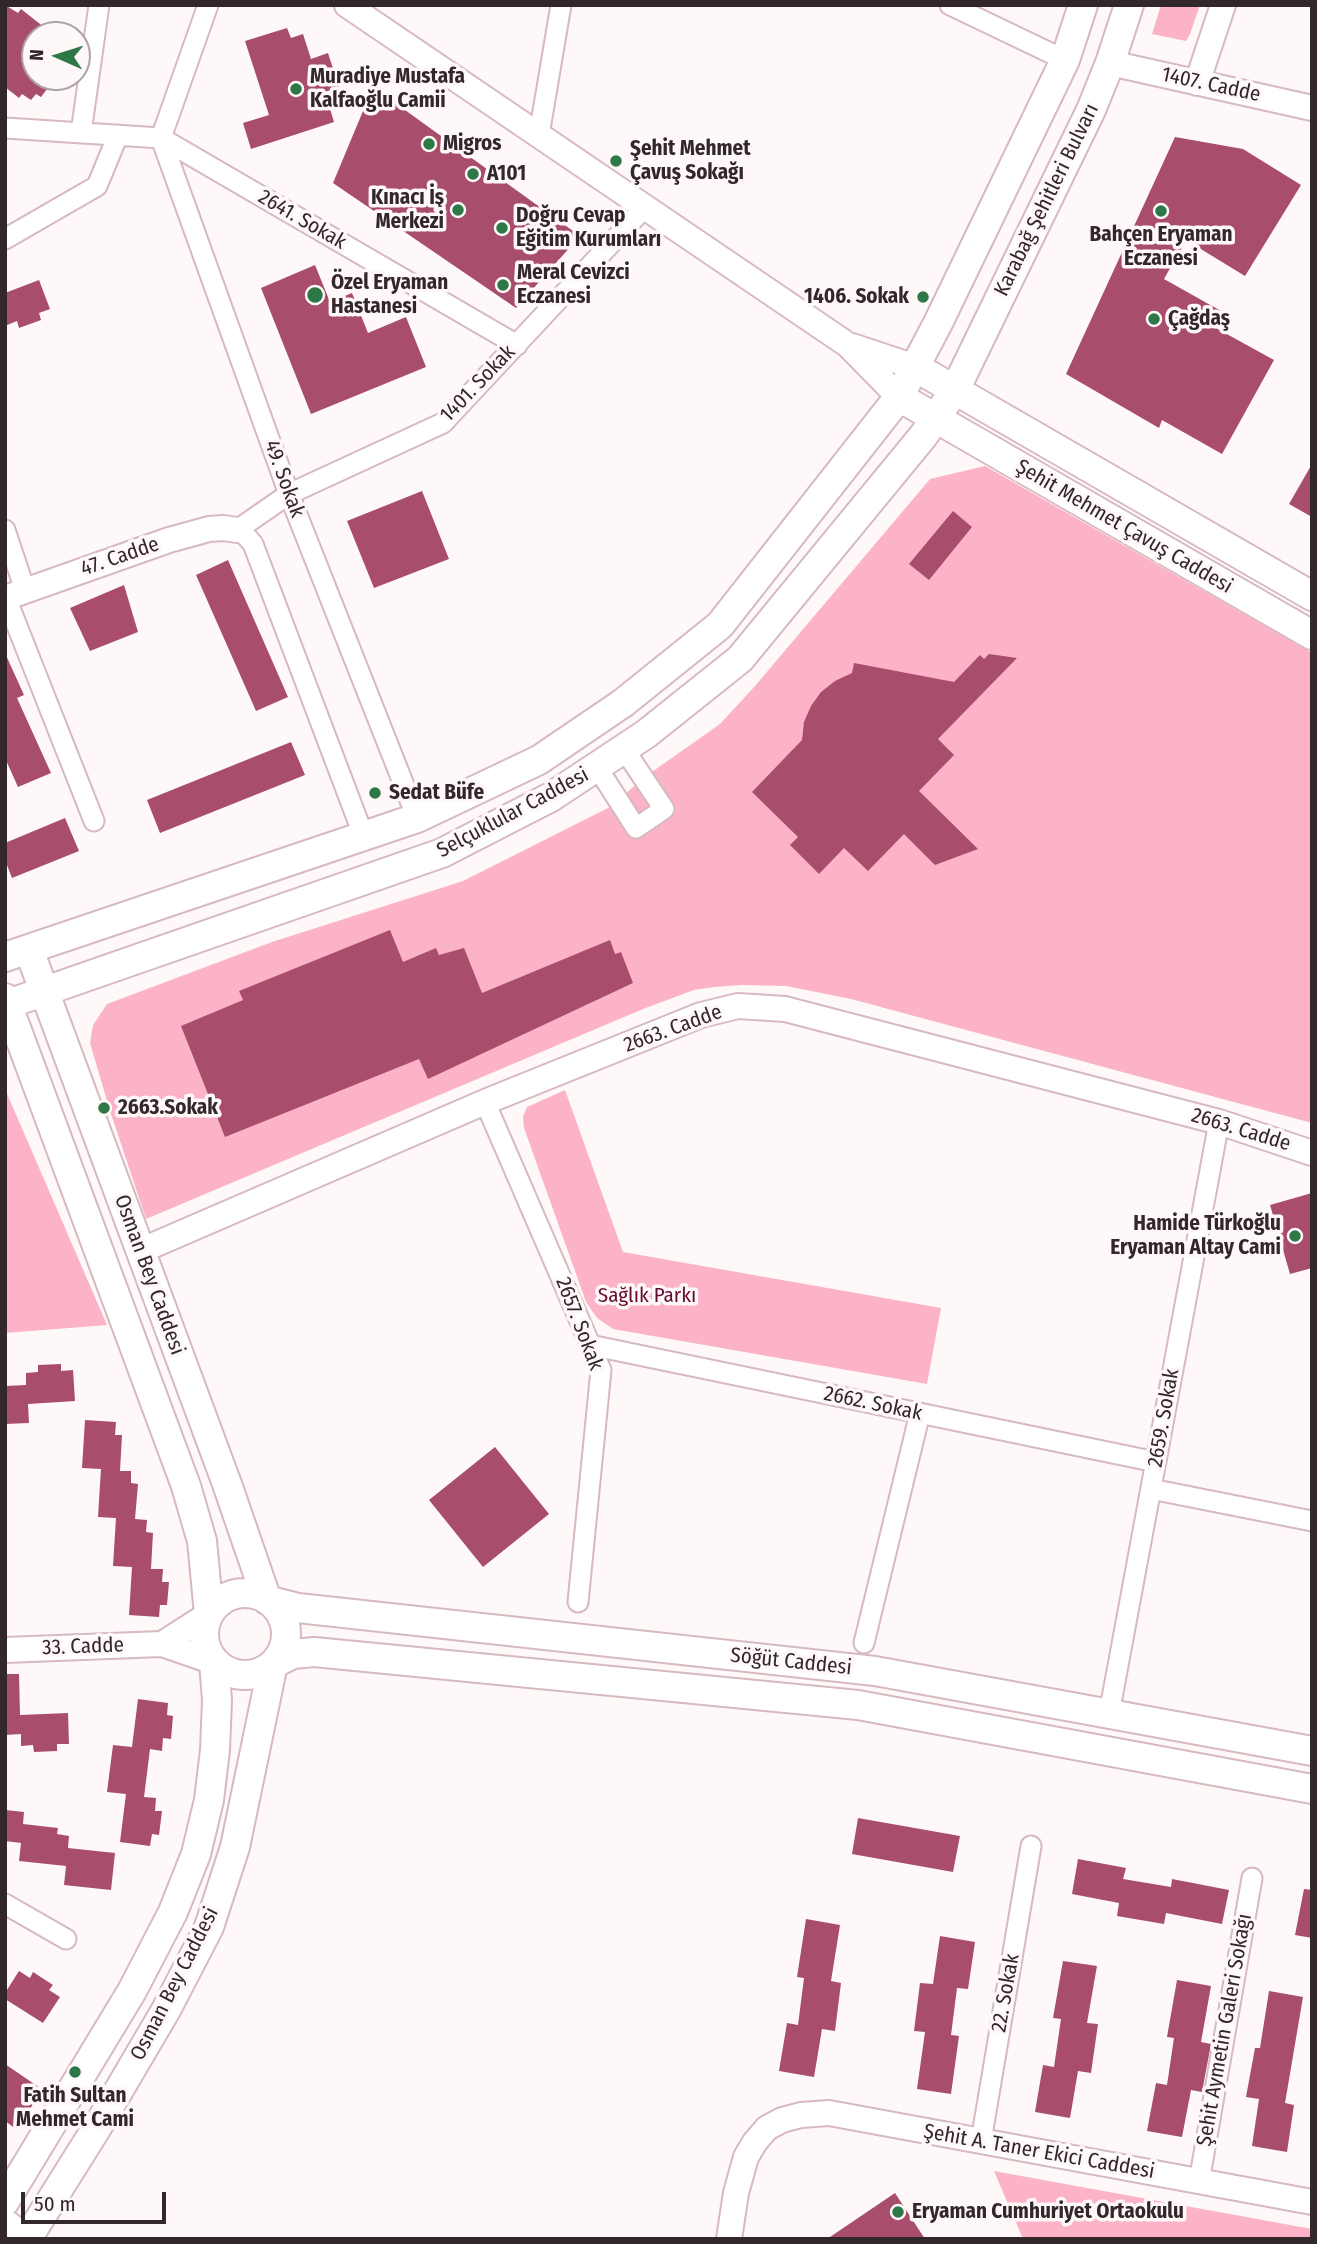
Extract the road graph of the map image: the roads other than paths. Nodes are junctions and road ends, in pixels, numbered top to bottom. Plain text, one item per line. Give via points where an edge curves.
1 (99, 5) edge
2 (208, 5) edge
3 (347, 5) edge
4 (561, 5) edge
5 (950, 5) edge
6 (1083, 5) edge
7 (1129, 5) edge
8 (1223, 5) edge
9 (1065, 60) junction
10 (1110, 63) junction
11 (1198, 83) junction
12 (1312, 108) edge
13 (5, 128) edge
14 (81, 133) junction
15 (118, 135) junction
16 (539, 135) junction
17 (161, 138) junction
18 (645, 207) junction
19 (5, 239) edge
20 (517, 345) junction
21 (848, 345) junction
22 (915, 367) junction
23 (955, 390) junction
24 (899, 397) junction
25 (936, 418) junction
26 (289, 494) junction
27 (5, 530) edge
28 (237, 530) junction
29 (12, 595) edge
30 (1312, 596) edge
31 (1312, 635) edge
32 (624, 749) junction
33 (597, 767) junction
34 (417, 818) junction
35 (94, 821) dead end
36 (364, 837) junction
37 (377, 876) junction
38 (17, 954) edge
39 (44, 991) junction
40 (6, 1002) edge
41 (5, 1053) edge
42 (38, 1086) junction
43 (485, 1102) junction
44 (1219, 1122) junction
45 (1312, 1153) edge
46 (141, 1251) junction
47 (590, 1345) junction
48 (919, 1413) junction
49 (1156, 1462) junction
50 (1151, 1489) junction
51 (1312, 1521) edge
52 (267, 1600) junction
53 (578, 1602) dead end
54 (209, 1614) junction
55 (864, 1643) dead end
56 (162, 1644) junction
57 (5, 1650) edge
58 (214, 1662) junction
59 (273, 1664) junction
60 (1109, 1714) junction
61 (1312, 1751) edge
62 (1312, 1789) edge
63 (1031, 1846) dead end
64 (1252, 1878) dead end
65 (5, 1904) edge
66 (66, 1939) dead end
67 (981, 2141) junction
68 (1199, 2182) junction
69 (5, 2201) edge
70 (1312, 2203) edge
71 (5, 2224) edge
72 (27, 2239) edge
73 (729, 2239) edge

1 - 14 street
2 - 17 street
3 - 16 street
4 - 16 street
5 - 9 street
6 - 9 main road
7 - 10 main road, Karabağ Şehitleri Bulvarı
8 - 11 street
9 - 22 main road
10 - 11 street, 1407. Cadde
10 - 23 main road, Karabağ Şehitleri Bulvarı
11 - 12 street, 1407. Cadde
13 - 14 street
14 - 15 street
15 - 17 street
15 - 19 street via 97,186
16 - 18 street
17 - 20 street, 2641. Sokak
17 - 26 street, 49. Sokak
18 - 20 street, 1401. Sokak
18 - 21 street
20 - 26 street, 1401. Sokak via 443,423
21 - 22 street
21 - 24 street
22 - 23 main road, Şehit Mehmet Çavuş Caddesi
22 - 24 main road, Selçuklular Caddesi
23 - 25 main road, Karabağ Şehitleri Bulvarı
23 - 30 main road, Şehit Mehmet Çavuş Caddesi
24 - 25 main road, Şehit Mehmet Çavuş Caddesi
24 - 34 main road, Selçuklular Caddesi via 720,625 623,702 539,760
25 - 31 main road, Şehit Mehmet Çavuş Caddesi
25 - 32 main road, Selçuklular Caddesi via 740,659
26 - 28 street, 1401. Sokak
26 - 34 street, 49. Sokak
27 - 29 street
28 - 29 street, 47. Cadde via 209,529 169,540
28 - 36 street via 253,544
29 - 35 street
32 - 33 main road, Selçuklular Caddesi
32 - 33 street via 664,809 636,828
33 - 37 main road, Selçuklular Caddesi via 551,797 442,853
34 - 36 main road, Selçuklular Caddesi
36 - 37 main road
36 - 38 main road, Selçuklular Caddesi
37 - 39 main road, Selçuklular Caddesi
38 - 39 main road, Osman Bey Caddesi
39 - 40 main road, Selçuklular Caddesi
39 - 46 main road, Osman Bey Caddesi
40 - 42 main road, Osman Bey Caddesi
41 - 42 main road, Osman Bey Caddesi
42 - 54 main road, Osman Bey Caddesi via 186,1486 202,1541
43 - 44 street, 2663. Cadde via 701,1015 738,1006 785,1009
43 - 46 street, 2663. Cadde
43 - 47 street, 2657. Sokak
44 - 45 street, 2663. Cadde
44 - 49 street, 2659. Sokak
46 - 52 main road, Osman Bey Caddesi
47 - 48 street, 2662. Sokak
47 - 53 street, 2657. Sokak via 601,1370
48 - 49 street, 2662. Sokak
48 - 55 street
49 - 50 street, 2659. Sokak
50 - 51 street
50 - 60 street, 2659. Sokak
52 - 54 main road via 236,1594
52 - 59 main road via 276,1608 285,1631
52 - 60 main road, Söğüt Caddesi via 298,1608 875,1671
54 - 56 street
54 - 58 main road via 204,1638
56 - 57 street, 33. Cadde
56 - 58 street, 33. Cadde
58 - 59 main road via 236,1675 250,1675
58 - 69 main road, Osman Bey Caddesi via 215,1750 196,1854 173,1912 132,1991
59 - 62 main road, Söğüt Caddesi via 293,1654 314,1652 858,1705
59 - 72 main road, Osman Bey Caddesi via 235,1846 209,1927 159,2022
60 - 61 main road, Söğüt Caddesi
63 - 67 street, 22. Sokak
64 - 68 street, Şehit Aymetin Galeri Sokağı
65 - 66 street
67 - 68 street, Şehit A. Taner Ekici Caddesi
67 - 73 street, Şehit A. Taner Ekici Caddesi via 829,2113 782,2120 767,2128 746,2157
68 - 70 street, Şehit A. Taner Ekici Caddesi
71 - 72 main road

